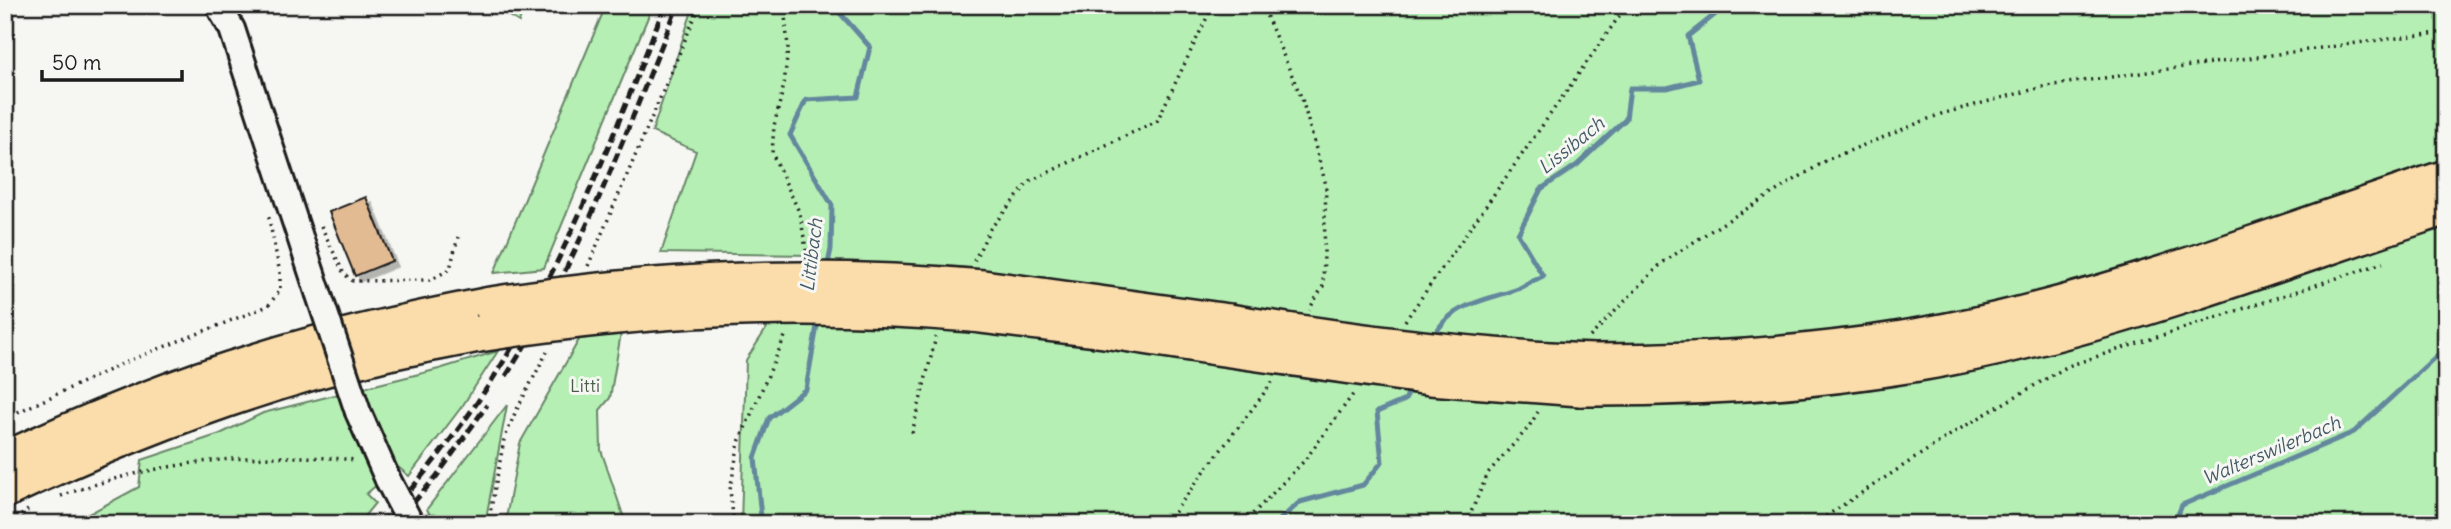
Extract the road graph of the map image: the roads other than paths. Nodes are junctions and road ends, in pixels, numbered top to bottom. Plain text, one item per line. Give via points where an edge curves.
1 (218, 5) edge
2 (2446, 178) edge
3 (2446, 207) edge
4 (485, 319) junction
5 (1587, 364) junction
6 (5, 460) edge
7 (20, 498) edge
8 (411, 524) edge

1 - 8 street, bridge via 232,29 358,412
2 - 5 highway via 2178,269 2001,319 1891,341 1802,352
3 - 5 highway via 2135,311 2030,340 1878,370 1680,388
4 - 5 highway, bridge via 604,289 772,278 870,279 976,289 1430,377
4 - 6 highway via 365,331 258,360 125,408
4 - 7 highway via 137,432

